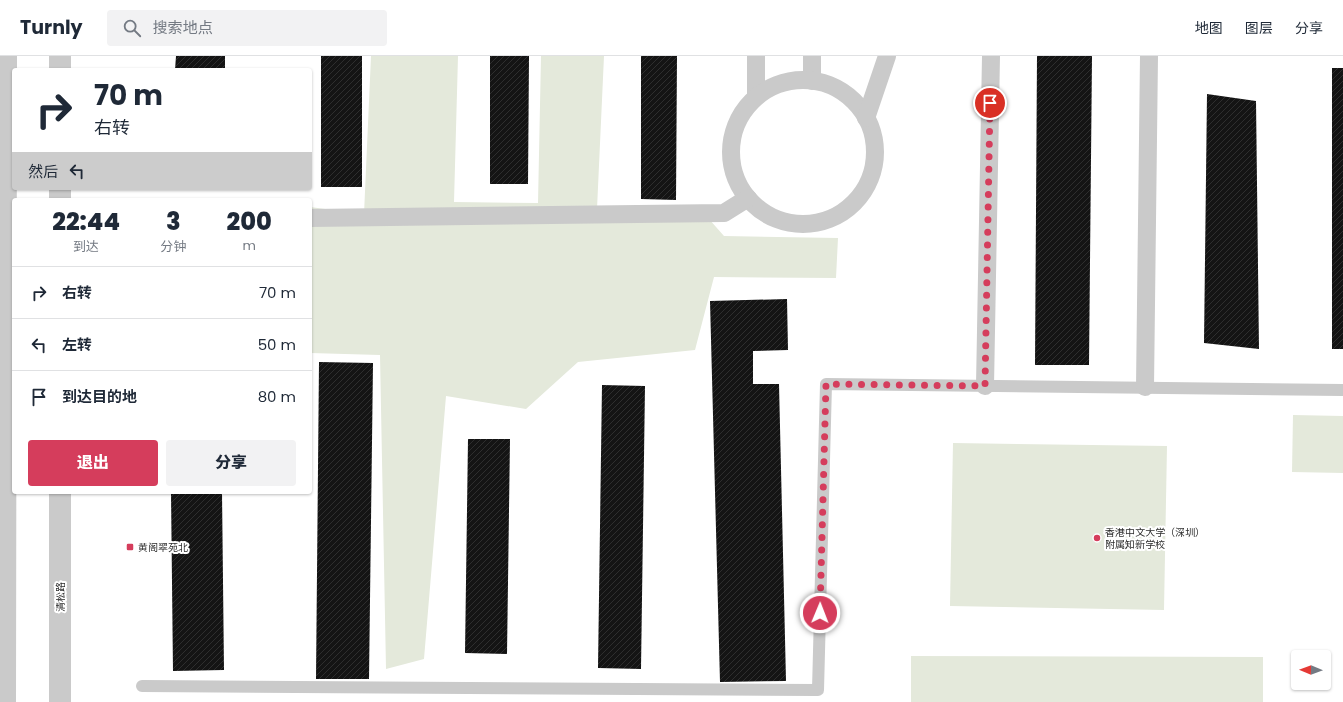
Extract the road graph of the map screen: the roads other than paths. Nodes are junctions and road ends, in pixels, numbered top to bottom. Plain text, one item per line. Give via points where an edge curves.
1 (6, 56) edge
2 (60, 56) edge
3 (756, 56) edge
4 (812, 56) edge
5 (887, 56) edge
6 (991, 56) edge
7 (1149, 56) edge
8 (60, 68) edge
9 (812, 80) junction
10 (756, 96) junction
11 (866, 118) junction
12 (748, 198) junction
13 (312, 218) edge
14 (985, 386) junction
15 (1145, 387) junction
16 (1343, 390) edge
17 (60, 494) edge
18 (142, 686) dead end
19 (5, 702) edge
20 (60, 702) edge

1 - 19 street
2 - 8 street
3 - 10 street
4 - 9 street
5 - 11 street
6 - 14 street
7 - 15 street
9 - 10 street via 799,79 776,84
9 - 11 street via 822,81 843,91 860,107
10 - 12 street via 741,114 732,136 731,160 738,184
11 - 12 street via 876,150 872,174 861,196 843,213 820,222 796,224 772,218 752,204
12 - 13 street via 724,213
14 - 15 lane
14 - 18 lane via 826,384 818,690
15 - 16 lane
17 - 20 street, 清松路

